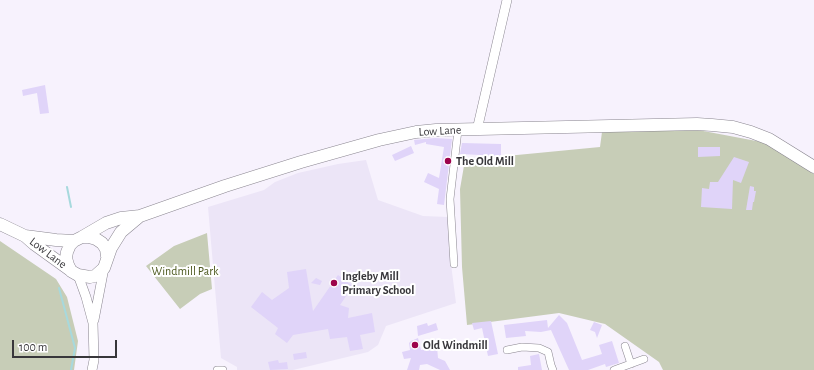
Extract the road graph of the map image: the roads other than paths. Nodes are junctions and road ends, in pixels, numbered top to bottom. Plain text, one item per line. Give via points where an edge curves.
1 (507, 0) edge
2 (458, 130) junction
3 (477, 130) junction
4 (814, 167) edge
5 (140, 216) junction
6 (3, 223) edge
7 (25, 236) junction
8 (78, 239) junction
9 (107, 256) junction
10 (454, 264) dead end
11 (104, 268) junction
12 (74, 273) junction
13 (93, 323) junction
14 (625, 346) dead end
15 (507, 350) dead end
16 (644, 359) dead end
17 (94, 360) junction
18 (631, 364) junction
19 (92, 370) edge
20 (97, 370) edge
21 (217, 370) edge
22 (223, 370) edge
23 (554, 370) edge
24 (614, 370) edge

1 - 3 street
2 - 3 main road, Low Lane
2 - 5 main road, Low Lane via 416,132 343,150 225,186
2 - 10 street via 450,199
3 - 4 main road, Low Lane via 697,124 733,127 773,140
5 - 8 main road, Low Lane via 121,218
5 - 9 main road, Low Lane via 121,232
6 - 7 main road, Low Lane
7 - 8 main road, Low Lane via 56,240
7 - 12 main road, Low Lane
8 - 9 main road via 89,236 96,239 106,249
8 - 12 main road via 70,245 67,252 68,265
9 - 11 main road
11 - 12 main road via 95,276 84,277
11 - 13 street
12 - 13 street via 86,297
13 - 17 street
14 - 18 street
15 - 23 street via 522,347 539,348 548,352
16 - 18 street
17 - 19 street
17 - 20 street
18 - 24 street
21 - 22 street

